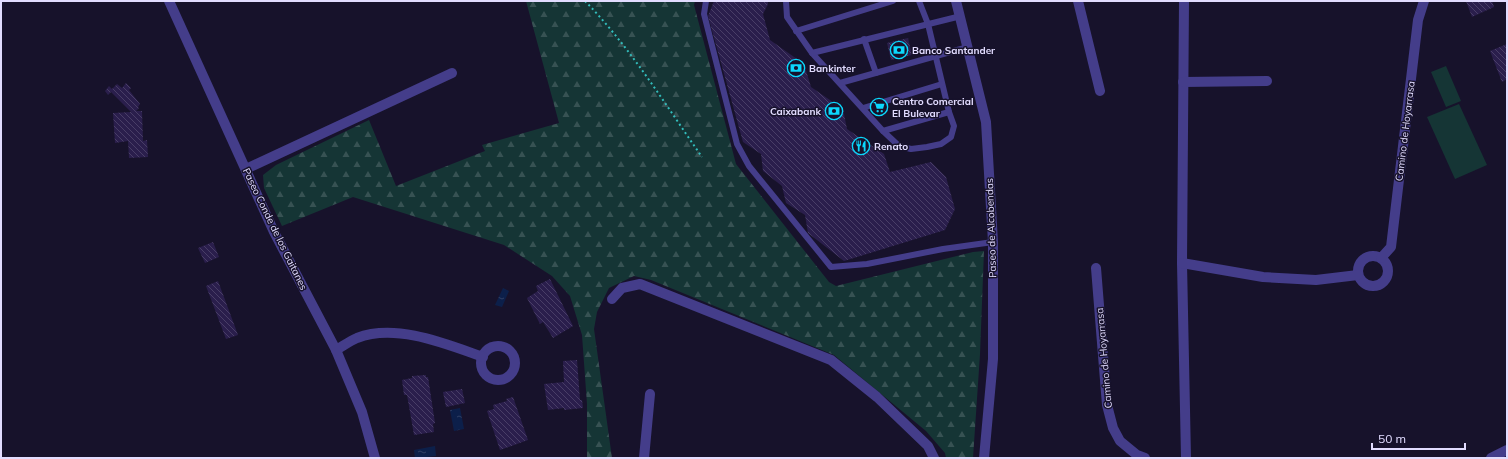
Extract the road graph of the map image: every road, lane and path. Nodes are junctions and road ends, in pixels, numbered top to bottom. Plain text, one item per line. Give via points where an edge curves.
1 (169, 1) edge
2 (585, 1) edge
3 (706, 1) edge
4 (787, 1) edge
5 (893, 1) edge
6 (919, 1) edge
7 (956, 1) edge
8 (1078, 1) edge
9 (1184, 1) edge
10 (1424, 1) edge
11 (960, 16) junction
12 (928, 24) junction
13 (796, 31) junction
14 (864, 39) junction
15 (968, 47) junction
16 (812, 54) junction
17 (936, 56) junction
18 (452, 73) dead end
19 (876, 73) junction
20 (1267, 81) dead end
21 (1183, 82) junction
22 (840, 84) junction
23 (942, 84) junction
24 (1100, 91) dead end
25 (863, 108) junction
26 (949, 112) junction
27 (883, 131) junction
28 (702, 157) dead end
29 (246, 168) junction
30 (993, 242) junction
31 (1381, 258) junction
32 (1182, 263) junction
33 (1096, 268) dead end
34 (1358, 275) junction
35 (612, 299) dead end
36 (336, 350) junction
37 (483, 356) dead end
38 (650, 394) dead end
39 (1507, 450) edge
40 (375, 458) edge
41 (644, 458) edge
42 (934, 458) edge
43 (984, 458) edge
44 (1145, 458) edge
45 (1186, 458) edge
46 (1492, 458) edge

1 - 29 street, Paseo Conde de los Gaitanes
2 - 28 path via 633,58
3 - 30 lane via 704,14 737,144 749,166 831,267 867,264
4 - 13 lane via 788,17
5 - 13 lane
6 - 12 lane
7 - 11 street, Paseo de Alcobendas
8 - 24 street
9 - 21 street
10 - 31 street, Camino de Hoyarrasa via 1418,20 1391,247
11 - 12 lane
11 - 15 street, Paseo de Alcobendas
12 - 14 lane
12 - 17 lane
13 - 16 lane
14 - 16 lane
14 - 19 lane
15 - 17 lane
15 - 30 street, Paseo de Alcobendas via 986,122
16 - 22 lane
17 - 19 lane
17 - 23 lane
18 - 29 street
19 - 22 lane
20 - 21 street
21 - 32 street
22 - 25 lane
23 - 25 lane
23 - 26 lane
25 - 27 lane
26 - 27 lane
26 - 27 lane via 954,126 951,137 941,144 911,149 899,146
29 - 36 street, Paseo Conde de los Gaitanes via 274,232
30 - 43 street, Paseo de Alcobendas via 993,359
31 - 34 street via 1370,256 1364,259 1360,263
31 - 34 street via 1388,268 1388,274 1382,284 1365,284
32 - 34 street via 1263,277 1316,280
32 - 45 street
33 - 44 street, Camino de Hoyarrasa via 1107,405 1113,428 1120,441
35 - 42 street via 622,288 640,284 831,360 877,397 928,446
36 - 37 street via 368,335 403,334 425,337
36 - 40 street, Paseo Conde de los Gaitanes via 362,412
38 - 41 street
39 - 46 street

